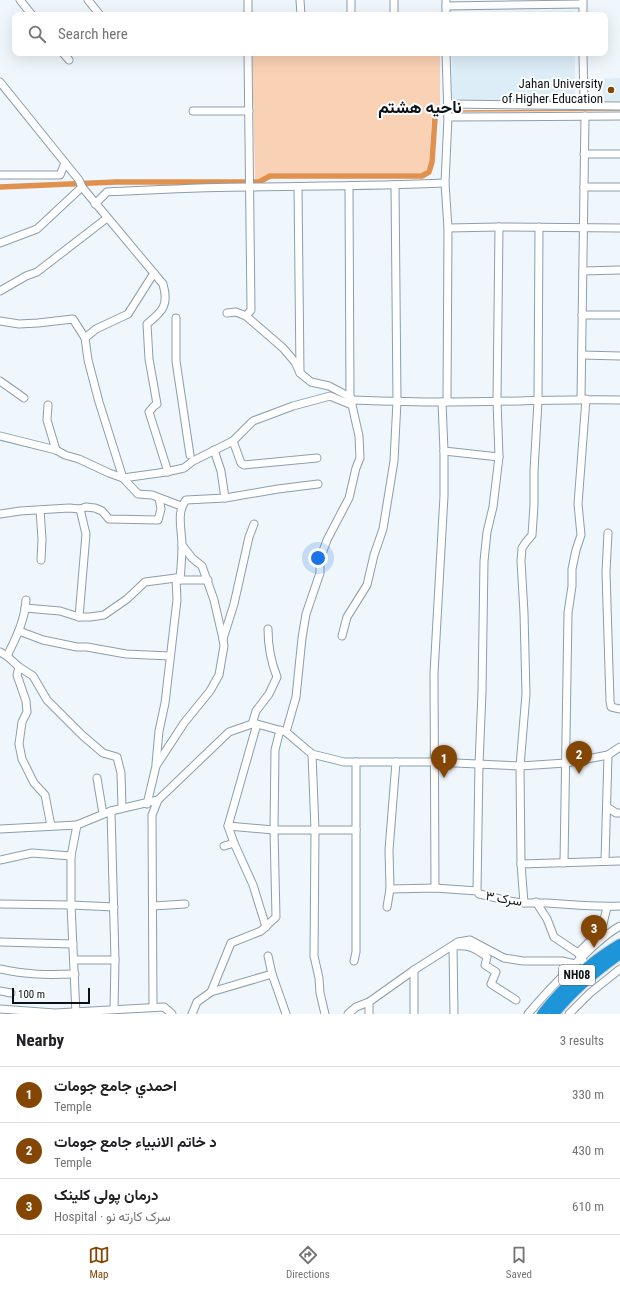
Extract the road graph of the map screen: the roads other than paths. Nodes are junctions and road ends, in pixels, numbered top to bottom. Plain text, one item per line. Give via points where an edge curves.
1 (20, 0) edge
2 (88, 0) edge
3 (248, 0) edge
4 (300, 0) edge
5 (351, 0) edge
6 (394, 0) edge
7 (538, 2) edge
8 (583, 2) edge
9 (446, 3) edge
10 (496, 3) edge
11 (30, 12) edge
12 (98, 12) edge
13 (248, 12) edge
14 (301, 12) edge
15 (351, 12) edge
16 (394, 12) edge
17 (66, 56) edge
18 (248, 56) edge
19 (446, 56) edge
20 (583, 56) edge
21 (69, 60) dead end
22 (0, 82) edge
23 (448, 104) junction
24 (584, 105) junction
25 (620, 106) edge
26 (193, 111) dead end
27 (249, 111) junction
28 (585, 116) junction
29 (620, 116) edge
30 (448, 117) junction
31 (584, 154) junction
32 (620, 154) edge
33 (65, 164) junction
34 (0, 175) edge
35 (249, 183) junction
36 (445, 183) junction
37 (396, 185) junction
38 (349, 186) junction
39 (82, 187) junction
40 (298, 187) junction
41 (584, 187) junction
42 (620, 188) edge
43 (95, 204) junction
44 (107, 218) junction
45 (500, 227) junction
46 (539, 227) junction
47 (448, 228) junction
48 (583, 228) junction
49 (620, 228) edge
50 (0, 243) edge
51 (620, 270) edge
52 (583, 271) junction
53 (154, 273) junction
54 (0, 291) edge
55 (227, 312) dead end
56 (582, 315) junction
57 (620, 315) edge
58 (246, 316) junction
59 (176, 318) dead end
60 (0, 321) edge
61 (85, 338) junction
62 (582, 355) junction
63 (620, 356) edge
64 (300, 373) junction
65 (0, 382) edge
66 (24, 398) dead end
67 (584, 399) junction
68 (351, 400) junction
69 (620, 400) edge
70 (397, 401) junction
71 (498, 401) junction
72 (538, 401) junction
73 (444, 402) junction
74 (48, 405) dead end
75 (0, 436) edge
76 (233, 441) junction
77 (56, 450) junction
78 (214, 450) junction
79 (444, 451) junction
80 (190, 455) dead end
81 (499, 457) junction
82 (317, 458) dead end
83 (168, 472) junction
84 (123, 478) junction
85 (318, 484) dead end
86 (159, 498) junction
87 (225, 498) junction
88 (181, 506) junction
89 (80, 509) junction
90 (40, 510) junction
91 (0, 514) edge
92 (254, 524) dead end
93 (608, 533) dead end
94 (182, 545) junction
95 (41, 560) dead end
96 (178, 579) junction
97 (208, 580) junction
98 (26, 600) dead end
99 (26, 608) junction
100 (79, 617) junction
101 (268, 629) dead end
102 (19, 631) junction
103 (342, 636) dead end
104 (223, 639) junction
105 (0, 652) edge
106 (7, 656) junction
107 (170, 656) junction
108 (19, 667) junction
109 (620, 709) edge
110 (255, 724) junction
111 (283, 731) junction
112 (620, 747) edge
113 (312, 754) junction
114 (608, 755) junction
115 (356, 762) junction
116 (396, 762) junction
117 (434, 762) junction
118 (566, 763) junction
119 (479, 764) junction
120 (156, 766) junction
121 (520, 766) junction
122 (97, 778) dead end
123 (158, 800) junction
124 (147, 804) junction
125 (607, 807) junction
126 (122, 808) junction
127 (111, 811) junction
128 (620, 813) edge
129 (103, 814) junction
130 (77, 825) junction
131 (51, 826) junction
132 (228, 826) junction
133 (1, 828) edge
134 (274, 830) junction
135 (314, 830) junction
136 (356, 830) junction
137 (234, 843) junction
138 (224, 846) dead end
139 (71, 856) junction
140 (0, 860) edge
141 (605, 861) junction
142 (620, 861) edge
143 (564, 863) junction
144 (521, 864) junction
145 (435, 888) junction
146 (390, 890) junction
147 (477, 891) junction
148 (536, 902) junction
149 (524, 903) junction
150 (0, 904) edge
151 (185, 904) dead end
152 (71, 905) junction
153 (153, 906) junction
154 (607, 906) junction
155 (620, 906) edge
156 (114, 907) junction
157 (387, 907) dead end
158 (620, 926) edge
159 (266, 927) junction
160 (0, 942) edge
161 (73, 944) junction
162 (620, 944) edge
163 (453, 946) junction
164 (620, 954) edge
165 (268, 956) dead end
166 (582, 959) junction
167 (74, 960) junction
168 (115, 960) junction
169 (354, 961) dead end
170 (576, 964) junction
171 (0, 968) edge
172 (620, 968) edge
173 (414, 970) junction
174 (74, 974) junction
175 (272, 974) junction
176 (0, 991) edge
177 (211, 992) junction
178 (11, 993) dead end
179 (516, 1000) dead end
180 (369, 1002) junction
181 (558, 1002) junction
182 (153, 1007) junction
183 (0, 1009) edge
184 (114, 1009) junction
185 (124, 1011) edge
186 (166, 1011) edge
187 (76, 1013) edge
188 (172, 1014) edge
189 (192, 1014) edge
190 (286, 1014) edge
191 (326, 1014) edge
192 (348, 1014) edge
193 (369, 1014) edge
194 (414, 1014) edge
195 (454, 1014) edge
196 (528, 1014) edge
197 (542, 1014) edge
198 (554, 1014) edge
199 (569, 1014) edge

1 - 11 street
2 - 12 street
3 - 13 street
4 - 14 street
5 - 15 street
6 - 16 street
7 - 8 street
7 - 10 street
9 - 10 street
17 - 21 street
18 - 27 street
19 - 23 street
20 - 24 street
22 - 33 street
23 - 24 street
23 - 30 street
24 - 25 street
26 - 27 street
27 - 35 street
28 - 29 street
28 - 30 street
28 - 31 street
30 - 36 street
31 - 32 street
31 - 41 street
33 - 34 street via 60,176
33 - 39 street
35 - 40 street
35 - 43 street via 107,192
35 - 58 street via 251,310
36 - 37 street
36 - 47 street
37 - 38 street
37 - 70 street
38 - 40 street
38 - 68 street
39 - 43 street
39 - 50 street via 37,229
40 - 64 street
41 - 42 street
41 - 48 street
43 - 44 street
44 - 53 street
44 - 54 street via 37,272
45 - 46 street
45 - 47 street
45 - 71 street
46 - 48 street
46 - 72 street
47 - 73 street
48 - 49 street
48 - 52 street
51 - 52 street
52 - 56 street
53 - 61 street via 128,314 96,329
53 - 83 street via 163,284 166,301 163,310 147,324 149,359 157,404 149,412
55 - 58 street
56 - 57 street
56 - 62 street
58 - 64 street via 283,348 295,362
59 - 80 street via 176,360
60 - 61 street via 19,324 72,319
61 - 84 street via 99,402
62 - 63 street
62 - 67 street
64 - 68 street via 312,382 329,386
65 - 66 street
67 - 69 street
67 - 72 street
67 - 118 street via 578,504 581,535 572,569 568,613
68 - 70 street
68 - 76 street via 330,396 293,406 253,421
68 - 111 street via 359,436 360,458 349,498 320,559 320,573 306,614 296,697
70 - 73 street
70 - 103 street via 394,461 383,529 367,584 347,617
71 - 72 street
71 - 73 street
71 - 81 street
72 - 121 street via 532,535 522,548 521,561 526,694
73 - 79 street
74 - 77 street via 46,420
75 - 77 street
76 - 78 street
76 - 82 street via 244,465
77 - 84 street
78 - 83 street via 184,468
78 - 87 street via 221,471
79 - 81 street
79 - 117 street via 444,496 434,673
81 - 119 street via 484,561
83 - 84 street
84 - 86 street via 138,494
85 - 87 street
86 - 88 street
86 - 89 street via 161,509 158,520 109,519 95,508
87 - 88 street via 190,499
88 - 94 street
89 - 90 street
89 - 100 street via 86,534
90 - 91 street
90 - 95 street
92 - 104 street
93 - 109 street via 606,572 610,701 611,707
94 - 96 street
94 - 97 street via 202,566
96 - 97 street
96 - 100 street via 145,582 104,616
96 - 107 street
97 - 104 street
98 - 99 street
99 - 100 street via 60,611
99 - 102 street
101 - 110 street via 268,644 277,677 256,711
102 - 106 street
102 - 107 street via 43,640 77,647 126,654
104 - 120 street via 219,675
105 - 106 street
106 - 108 street
107 - 120 street
108 - 126 street via 33,676 47,700 82,735 103,753 117,757 121,773
108 - 131 street via 18,675 27,712 22,722 19,744 22,759 34,783 45,795
110 - 111 street
110 - 123 street via 229,732
110 - 132 street
111 - 113 street
111 - 134 street via 275,750
112 - 114 street
113 - 115 street
113 - 135 street
114 - 118 street
114 - 125 street
115 - 116 street
115 - 136 street
116 - 117 street
116 - 146 street via 389,850
117 - 119 street
117 - 145 street
118 - 121 street
118 - 143 street
119 - 121 street
119 - 147 street
120 - 124 street
121 - 144 street
122 - 129 street
123 - 124 street
123 - 153 street via 152,815
124 - 126 street
125 - 128 street
125 - 141 street
126 - 127 street
127 - 129 street
127 - 156 street
129 - 130 street
130 - 131 street
130 - 139 street
131 - 133 street
132 - 134 street
132 - 137 street
134 - 135 street
134 - 159 street via 276,918
135 - 136 street
135 - 191 street via 314,956
136 - 169 street
137 - 138 street
137 - 159 street via 253,885
139 - 140 street via 32,853
139 - 152 street
141 - 142 street
141 - 143 street
143 - 144 street
144 - 149 street
145 - 146 street, سرک ۳
145 - 147 street, سرک ۳
146 - 157 street
147 - 149 street, سرک ۳ via 479,894
148 - 149 street, سرک ۳
148 - 154 street, سرک ۳
148 - 166 street via 554,936
150 - 152 street
151 - 153 street
152 - 156 street
152 - 161 street
153 - 182 street
154 - 155 street, سرک ۳
154 - 166 street via 603,924
156 - 168 street
158 - 166 street via 597,943
159 - 177 street via 261,932 231,943
160 - 161 street
161 - 167 street
162 - 166 highway, NH08
163 - 170 street via 458,942 470,940 504,958
163 - 173 street
163 - 179 street via 468,945 487,957 485,965 496,972 492,984
163 - 195 street
164 - 181 highway, NH08
165 - 175 street
166 - 170 street
166 - 181 highway, NH08 via 579,973
167 - 168 street
167 - 174 street
168 - 184 street
170 - 196 street
171 - 174 street via 39,975
172 - 199 street
173 - 180 street
173 - 194 street
174 - 187 street
175 - 177 street
175 - 190 street
176 - 178 street
177 - 189 street via 197,1002
180 - 192 street via 356,1007
180 - 193 street
181 - 197 highway, NH08
181 - 198 highway, NH08
182 - 185 street
182 - 186 street via 164,1007
183 - 187 street
184 - 185 street
184 - 187 street
186 - 188 street

